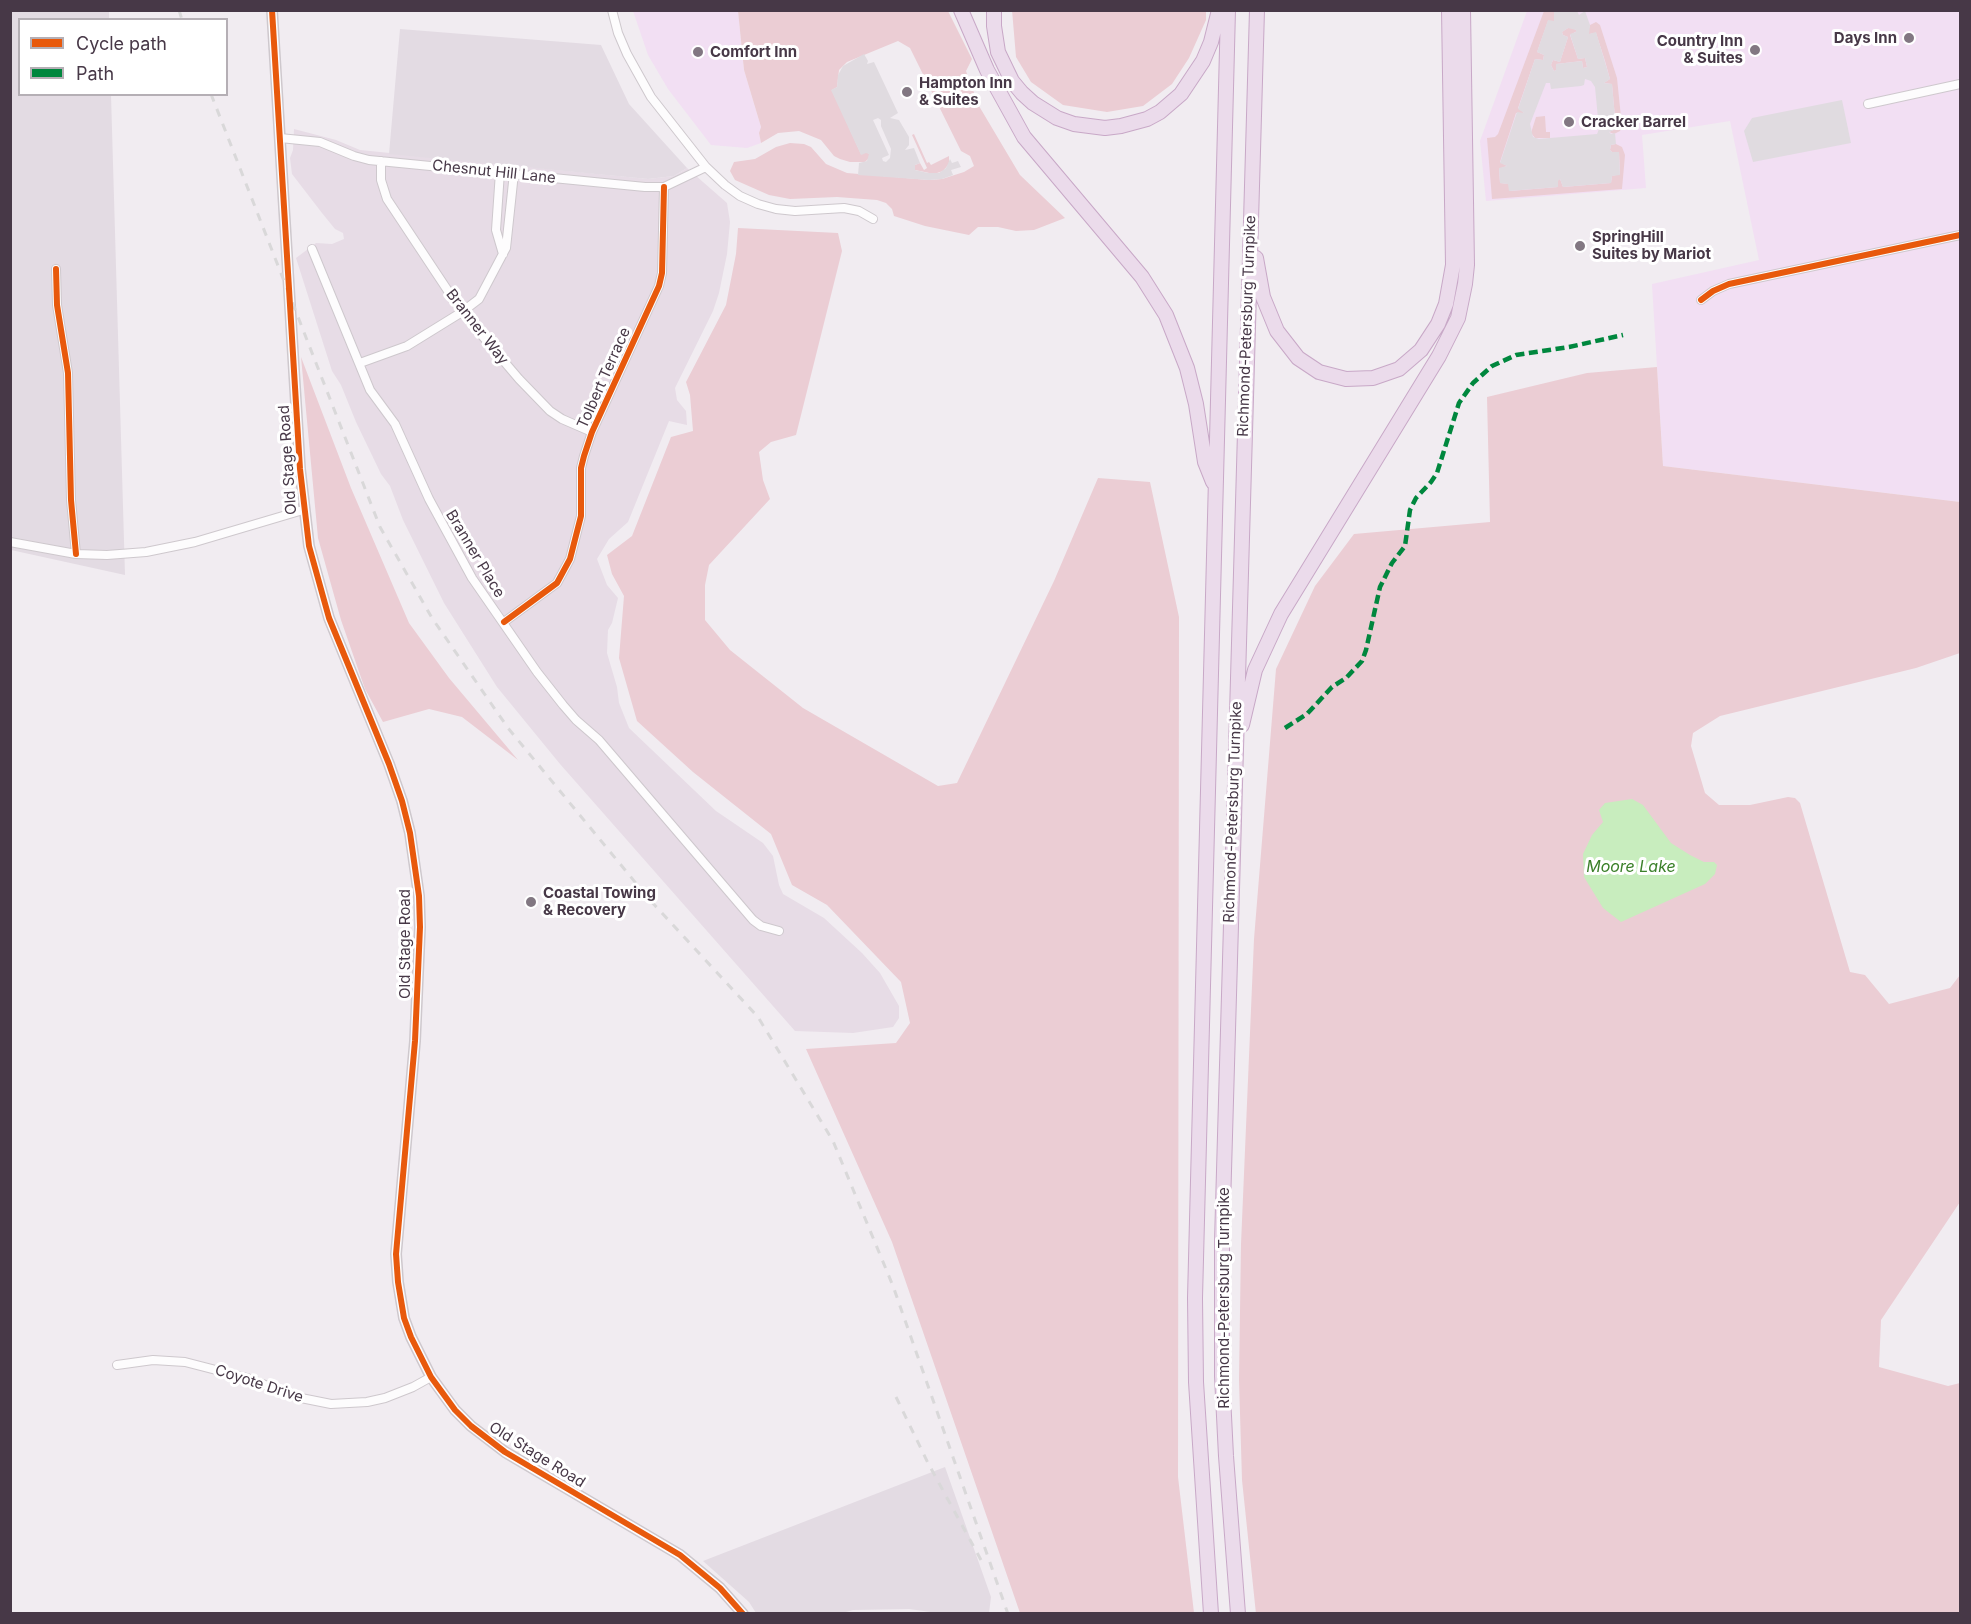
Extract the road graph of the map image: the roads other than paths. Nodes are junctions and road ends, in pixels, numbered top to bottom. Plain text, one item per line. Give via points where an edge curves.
1 (612, 10) edge
2 (961, 10) edge
3 (994, 10) edge
4 (1219, 10) edge
5 (1228, 10) edge
6 (1257, 10) edge
7 (1449, 10) edge
8 (1463, 10) edge
9 (271, 13) edge
10 (1960, 84) edge
11 (1868, 104) dead end
12 (280, 138) junction
13 (381, 161) junction
14 (706, 167) junction
15 (500, 172) junction
16 (514, 174) junction
17 (664, 187) junction
18 (873, 219) dead end
19 (1250, 227) junction
20 (1960, 235) edge
21 (312, 249) dead end
22 (503, 254) junction
23 (56, 269) dead end
24 (1701, 300) dead end
25 (462, 312) junction
26 (360, 363) junction
27 (592, 432) junction
28 (1215, 489) junction
29 (303, 510) junction
30 (10, 543) edge
31 (76, 554) junction
32 (504, 622) junction
33 (1236, 753) junction
34 (779, 931) dead end
35 (117, 1365) dead end
36 (431, 1377) junction
37 (743, 1614) edge
38 (1211, 1614) edge
39 (1238, 1614) edge

1 - 14 street via 636,72
2 - 28 highway via 987,70 1024,137 1138,271 1166,315 1187,368
3 - 4 highway via 998,52 1022,93 1057,118 1105,128 1147,119 1181,94 1203,62
5 - 28 highway, Richmond-Petersburg Turnpike
6 - 19 highway, Richmond-Petersburg Turnpike
7 - 19 highway via 1453,265 1446,304 1421,350 1399,369 1373,378 1331,376 1306,365 1286,345 1269,315
8 - 33 highway via 1467,265 1458,318 1444,348 1272,631 1256,670
9 - 12 street, Old Stage Road
10 - 11 street
12 - 13 street, Chesnut Hill Lane via 320,142 354,156
12 - 29 street, Old Stage Road
13 - 15 street, Chesnut Hill Lane
13 - 25 street, Branner Way via 387,199
14 - 17 street, Chesnut Hill Lane
14 - 18 street via 740,196 758,204 795,211 844,208
15 - 16 street, Chesnut Hill Lane
15 - 22 street via 496,230
16 - 17 street, Chesnut Hill Lane
16 - 22 street via 511,219
17 - 27 street, Tolbert Terrace via 659,286
19 - 33 highway, Richmond-Petersburg Turnpike
20 - 24 street via 1729,284
21 - 26 street, Branner Place
22 - 25 street via 479,299
23 - 31 street via 57,305 68,373
25 - 26 street via 407,346
25 - 27 street, Branner Way via 550,411
26 - 32 street, Branner Place via 370,390 394,424 472,578
27 - 32 street, Tolbert Terrace via 581,468 581,516 570,559 557,583
28 - 38 highway, Richmond-Petersburg Turnpike via 1195,1298 1196,1382
29 - 31 street via 162,550
29 - 36 street, Old Stage Road via 329,618 389,764 416,864 418,988 396,1254 404,1318
30 - 31 street
32 - 34 street, Branner Place via 563,705 599,740 753,920
33 - 39 highway, Richmond-Petersburg Turnpike via 1221,1306 1226,1456
35 - 36 street, Coyote Drive via 153,1360 186,1362 247,1378 296,1397 331,1404 385,1398
36 - 37 street, Old Stage Road via 455,1410 487,1440 680,1555 720,1588

